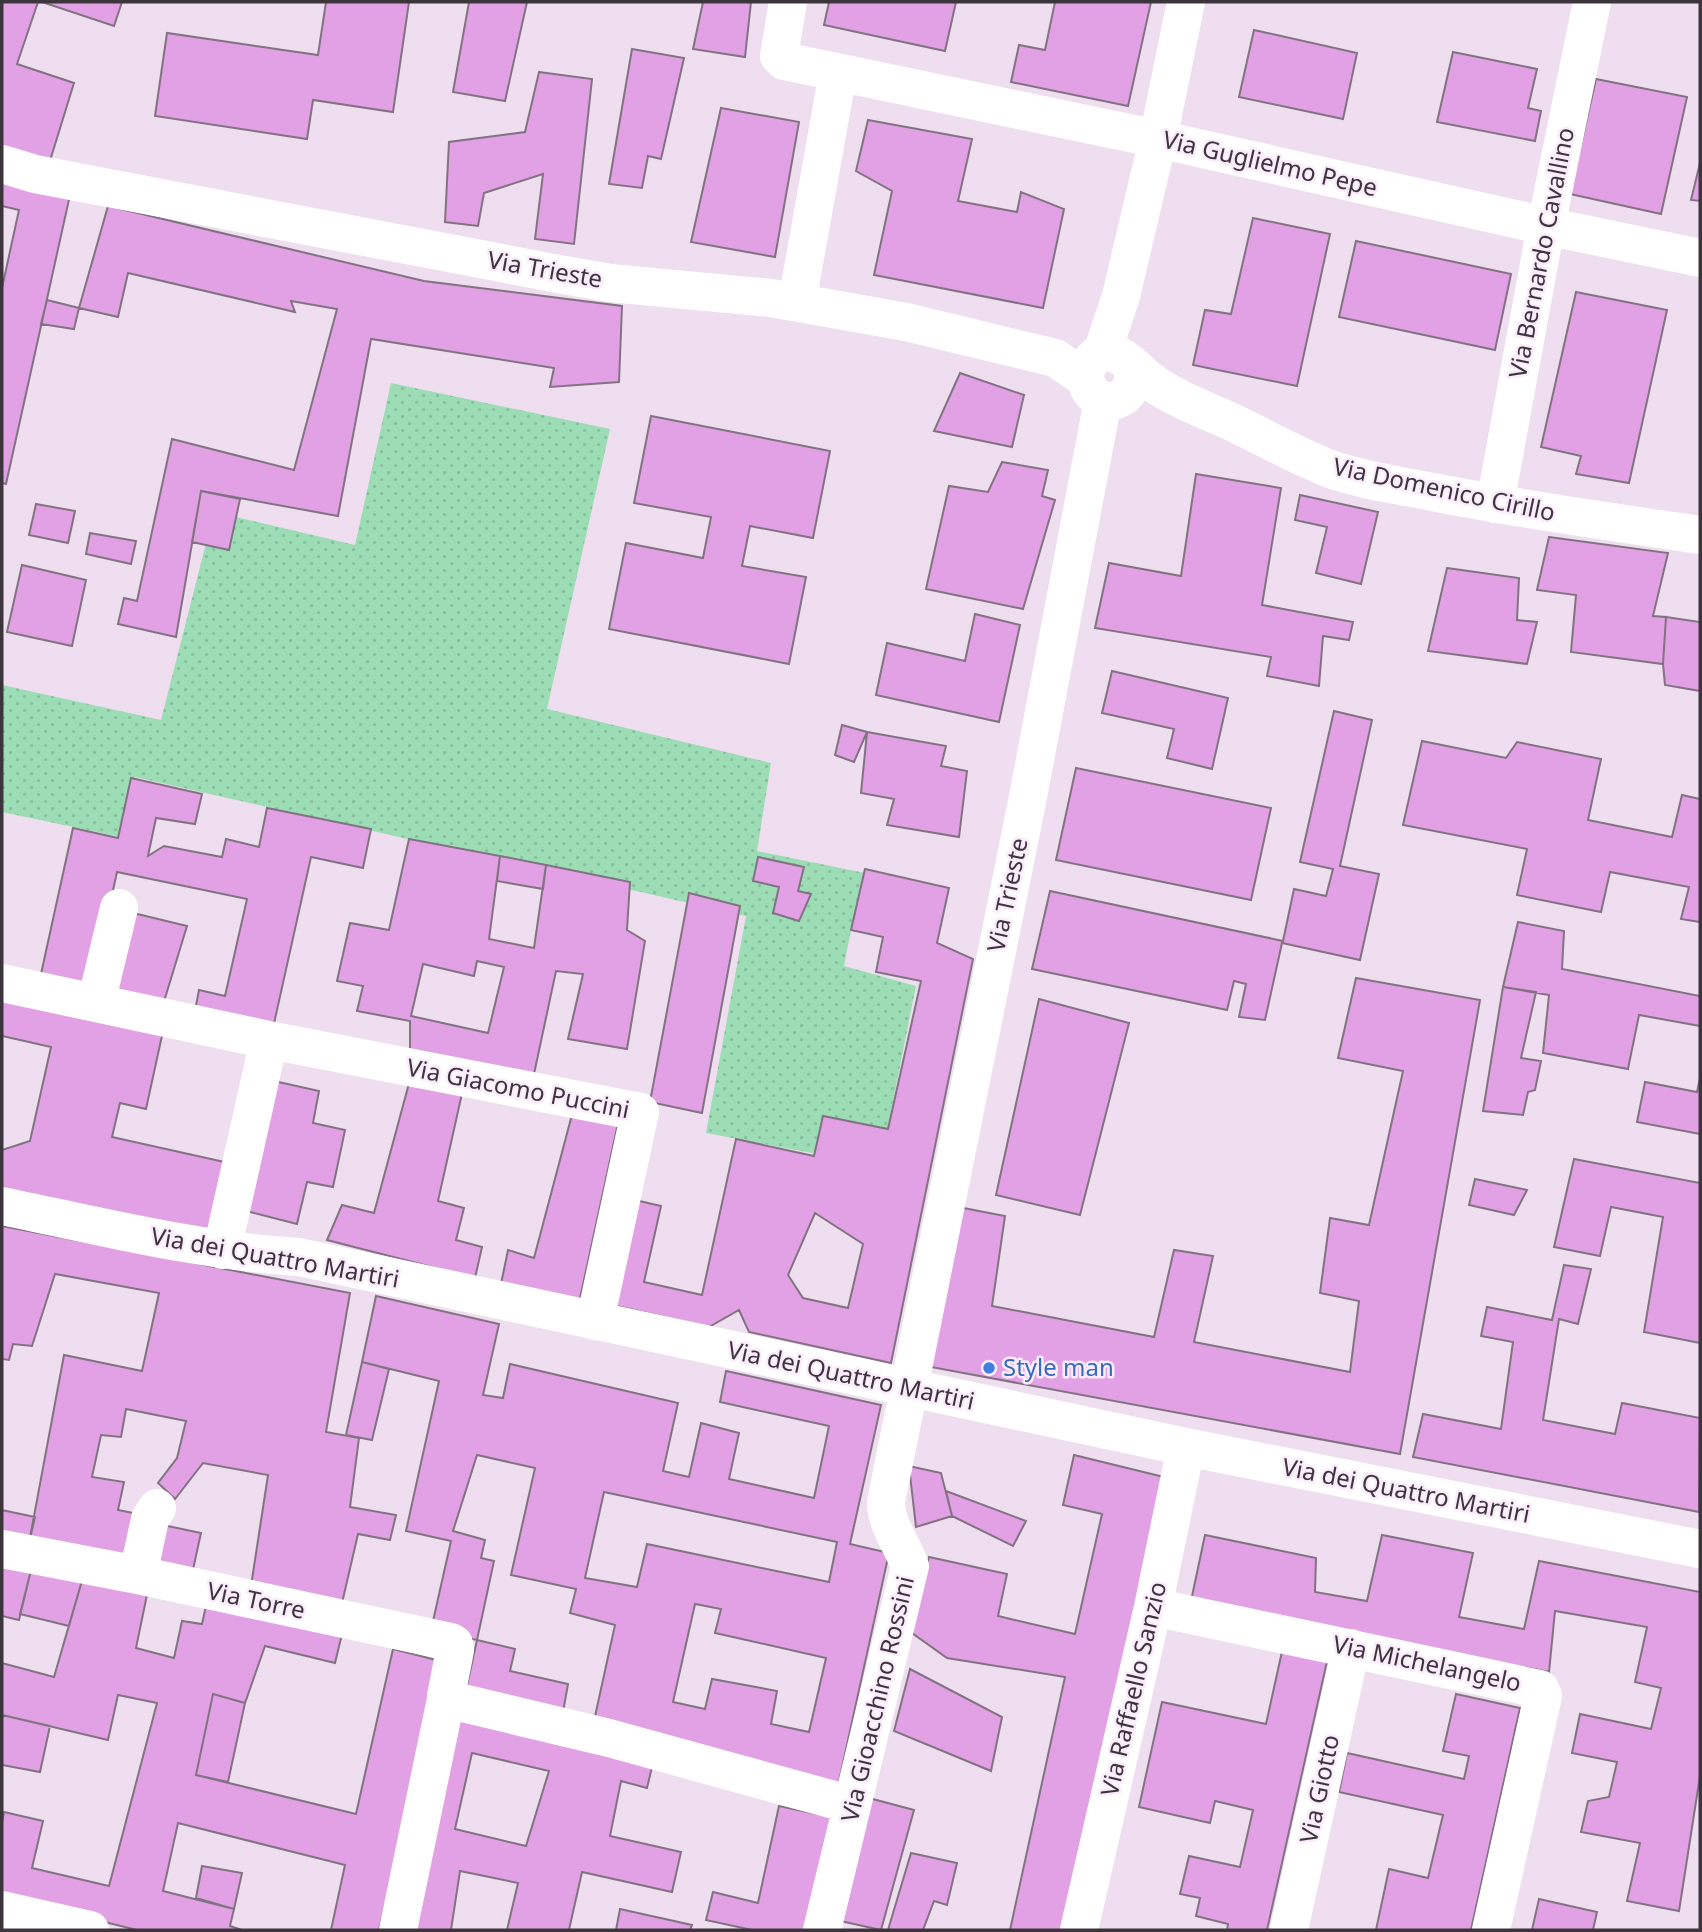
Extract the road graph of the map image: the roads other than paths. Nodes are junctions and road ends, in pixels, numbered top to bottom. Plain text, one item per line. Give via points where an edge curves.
1 (788, 2) edge
2 (1186, 2) edge
3 (1592, 2) edge
4 (838, 73) junction
5 (1158, 139) junction
6 (2, 164) edge
7 (1546, 226) junction
8 (1700, 258) edge
9 (797, 302) junction
10 (1120, 377) junction
11 (1494, 505) junction
12 (1700, 535) edge
13 (118, 908) dead end
14 (2, 983) edge
15 (96, 1003) junction
16 (269, 1040) junction
17 (2, 1206) edge
18 (222, 1250) junction
19 (595, 1321) junction
20 (910, 1389) junction
21 (1186, 1447) junction
22 (157, 1508) dead end
23 (2, 1549) edge
24 (1700, 1549) edge
25 (138, 1574) junction
26 (1153, 1607) junction
27 (1350, 1648) junction
28 (446, 1699) junction
29 (852, 1805) junction
30 (2, 1910) edge
31 (90, 1930) edge
32 (398, 1930) edge
33 (822, 1930) edge
34 (1079, 1930) edge
35 (1289, 1930) edge
36 (1491, 1930) edge

1 - 4 street, Via Guglielmo Pepe via 779,58
2 - 5 street
3 - 7 street, Via Bernardo Cavallino
4 - 5 street, Via Guglielmo Pepe
4 - 9 street
5 - 7 street, Via Guglielmo Pepe
5 - 10 street via 1121,296
6 - 9 street, Via Trieste via 610,283
7 - 8 street, Via Guglielmo Pepe
7 - 11 street, Via Bernardo Cavallino
9 - 10 street, Via Trieste via 906,322
10 - 11 street, Via Domenico Cirillo via 1331,469
10 - 20 street, Via Trieste via 1030,788
11 - 12 street, Via Domenico Cirillo
13 - 15 street
14 - 15 street
15 - 16 street
16 - 18 street
16 - 19 street, Via Giacomo Puccini via 640,1112
17 - 18 street, Via dei Quattro Martiri
18 - 19 street, Via dei Quattro Martiri via 299,1257
19 - 20 street, Via dei Quattro Martiri
20 - 21 street, Via dei Quattro Martiri
20 - 29 street, Via Gioacchino Rossini via 886,1502 886,1515 910,1566
21 - 24 street, Via dei Quattro Martiri
21 - 26 street, Via Raffaello Sanzio
22 - 25 street via 150,1519
23 - 25 street, Via Torre
25 - 28 street, Via Torre via 451,1642 455,1650
26 - 27 street, Via Michelangelo
26 - 34 street, Via Raffaello Sanzio
27 - 35 street, Via Giotto
27 - 36 street, Via Michelangelo via 1537,1687 1542,1692
28 - 29 street
28 - 32 street, Via Torre
29 - 33 street, Via Gioacchino Rossini
30 - 31 street

